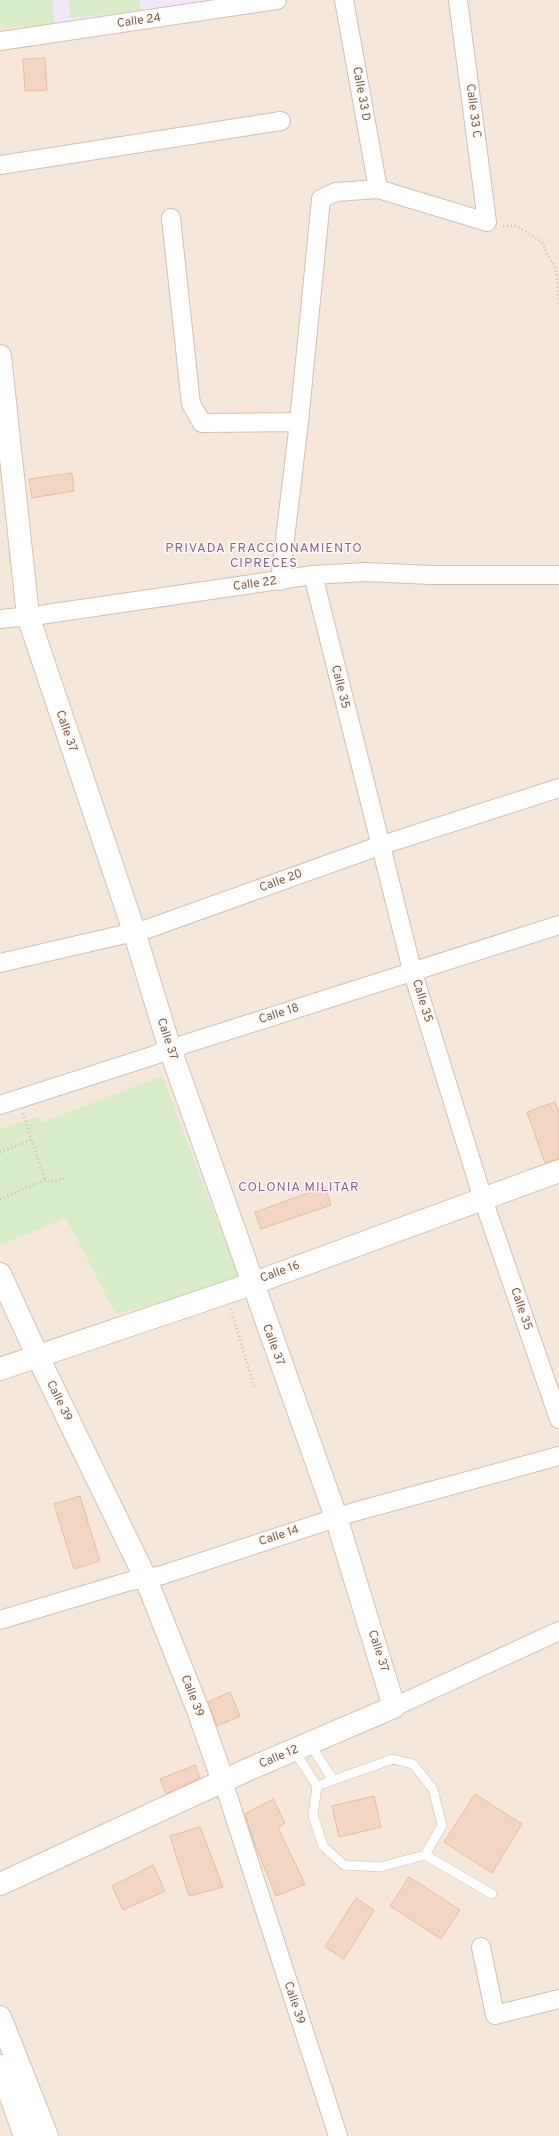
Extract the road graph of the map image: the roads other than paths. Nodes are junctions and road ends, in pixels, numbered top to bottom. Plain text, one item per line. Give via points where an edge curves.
1 (277, 0) edge
2 (344, 0) edge
3 (458, 0) edge
4 (0, 41) edge
5 (281, 121) dead end
6 (0, 165) edge
7 (378, 189) junction
8 (171, 218) dead end
9 (0, 356) edge
10 (299, 422) junction
11 (313, 575) junction
12 (559, 576) edge
13 (280, 581) junction
14 (28, 616) junction
15 (0, 620) edge
16 (559, 788) edge
17 (380, 846) junction
18 (559, 925) edge
19 (134, 931) junction
20 (0, 963) edge
21 (412, 970) junction
22 (170, 1048) junction
23 (0, 1105) edge
24 (559, 1172) edge
25 (483, 1199) junction
26 (0, 1274) edge
27 (251, 1283) junction
28 (37, 1355) junction
29 (0, 1369) edge
30 (559, 1419) edge
31 (559, 1456) edge
32 (336, 1517) junction
33 (146, 1579) junction
34 (0, 1620) edge
35 (559, 1631) edge
36 (394, 1707) junction
37 (302, 1747) junction
38 (332, 1780) junction
39 (223, 1781) junction
40 (317, 1786) junction
41 (426, 1855) junction
42 (3, 1883) edge
43 (492, 1894) dead end
44 (481, 1947) dead end
45 (559, 1999) edge
46 (0, 2017) edge
47 (0, 2066) edge
48 (25, 2136) edge
49 (48, 2136) edge
50 (338, 2136) edge

1 - 4 street, Calle 24
2 - 7 street, Calle 33 D
3 - 7 street, Calle 33 C via 487,222
5 - 6 street
7 - 10 street via 336,192 321,199
8 - 10 street via 191,404 202,423
9 - 14 main road, Calle 37
10 - 13 street
11 - 12 street, Calle 22 via 365,572
11 - 13 street, Calle 22
11 - 17 street, Calle 35
13 - 14 street, Calle 22
14 - 15 street, Calle 22
14 - 19 main road, Calle 37
16 - 17 street, Calle 20
17 - 19 street, Calle 20 via 147,929
17 - 21 street, Calle 35
18 - 21 street, Calle 18
19 - 20 street, Calle 20 via 116,938
19 - 22 main road, Calle 37
21 - 22 street, Calle 18
21 - 25 street, Calle 35
22 - 23 street, Calle 18
22 - 27 main road, Calle 37
24 - 25 main road, Calle 16
25 - 27 main road, Calle 16
25 - 30 street, Calle 35
26 - 28 main road, Calle 39
27 - 28 main road, Calle 16
27 - 32 main road, Calle 37
28 - 29 main road, Calle 16
28 - 33 main road, Calle 39
31 - 32 street, Calle 14
32 - 33 street, Calle 14
32 - 36 main road, Calle 37
33 - 34 street, Calle 14 via 127,1582
33 - 39 main road, Calle 39
35 - 36 street, Calle 12
36 - 37 main road, Calle 12
37 - 38 lane
37 - 39 main road, Calle 12
37 - 40 lane
38 - 40 lane
38 - 41 lane via 393,1759 414,1764 433,1789 442,1825
39 - 42 main road, Calle 12
39 - 50 street, Calle 39
40 - 41 lane via 313,1815 323,1846 344,1865 380,1867
41 - 43 lane
44 - 45 street via 495,2015
46 - 49 main road
47 - 48 main road

